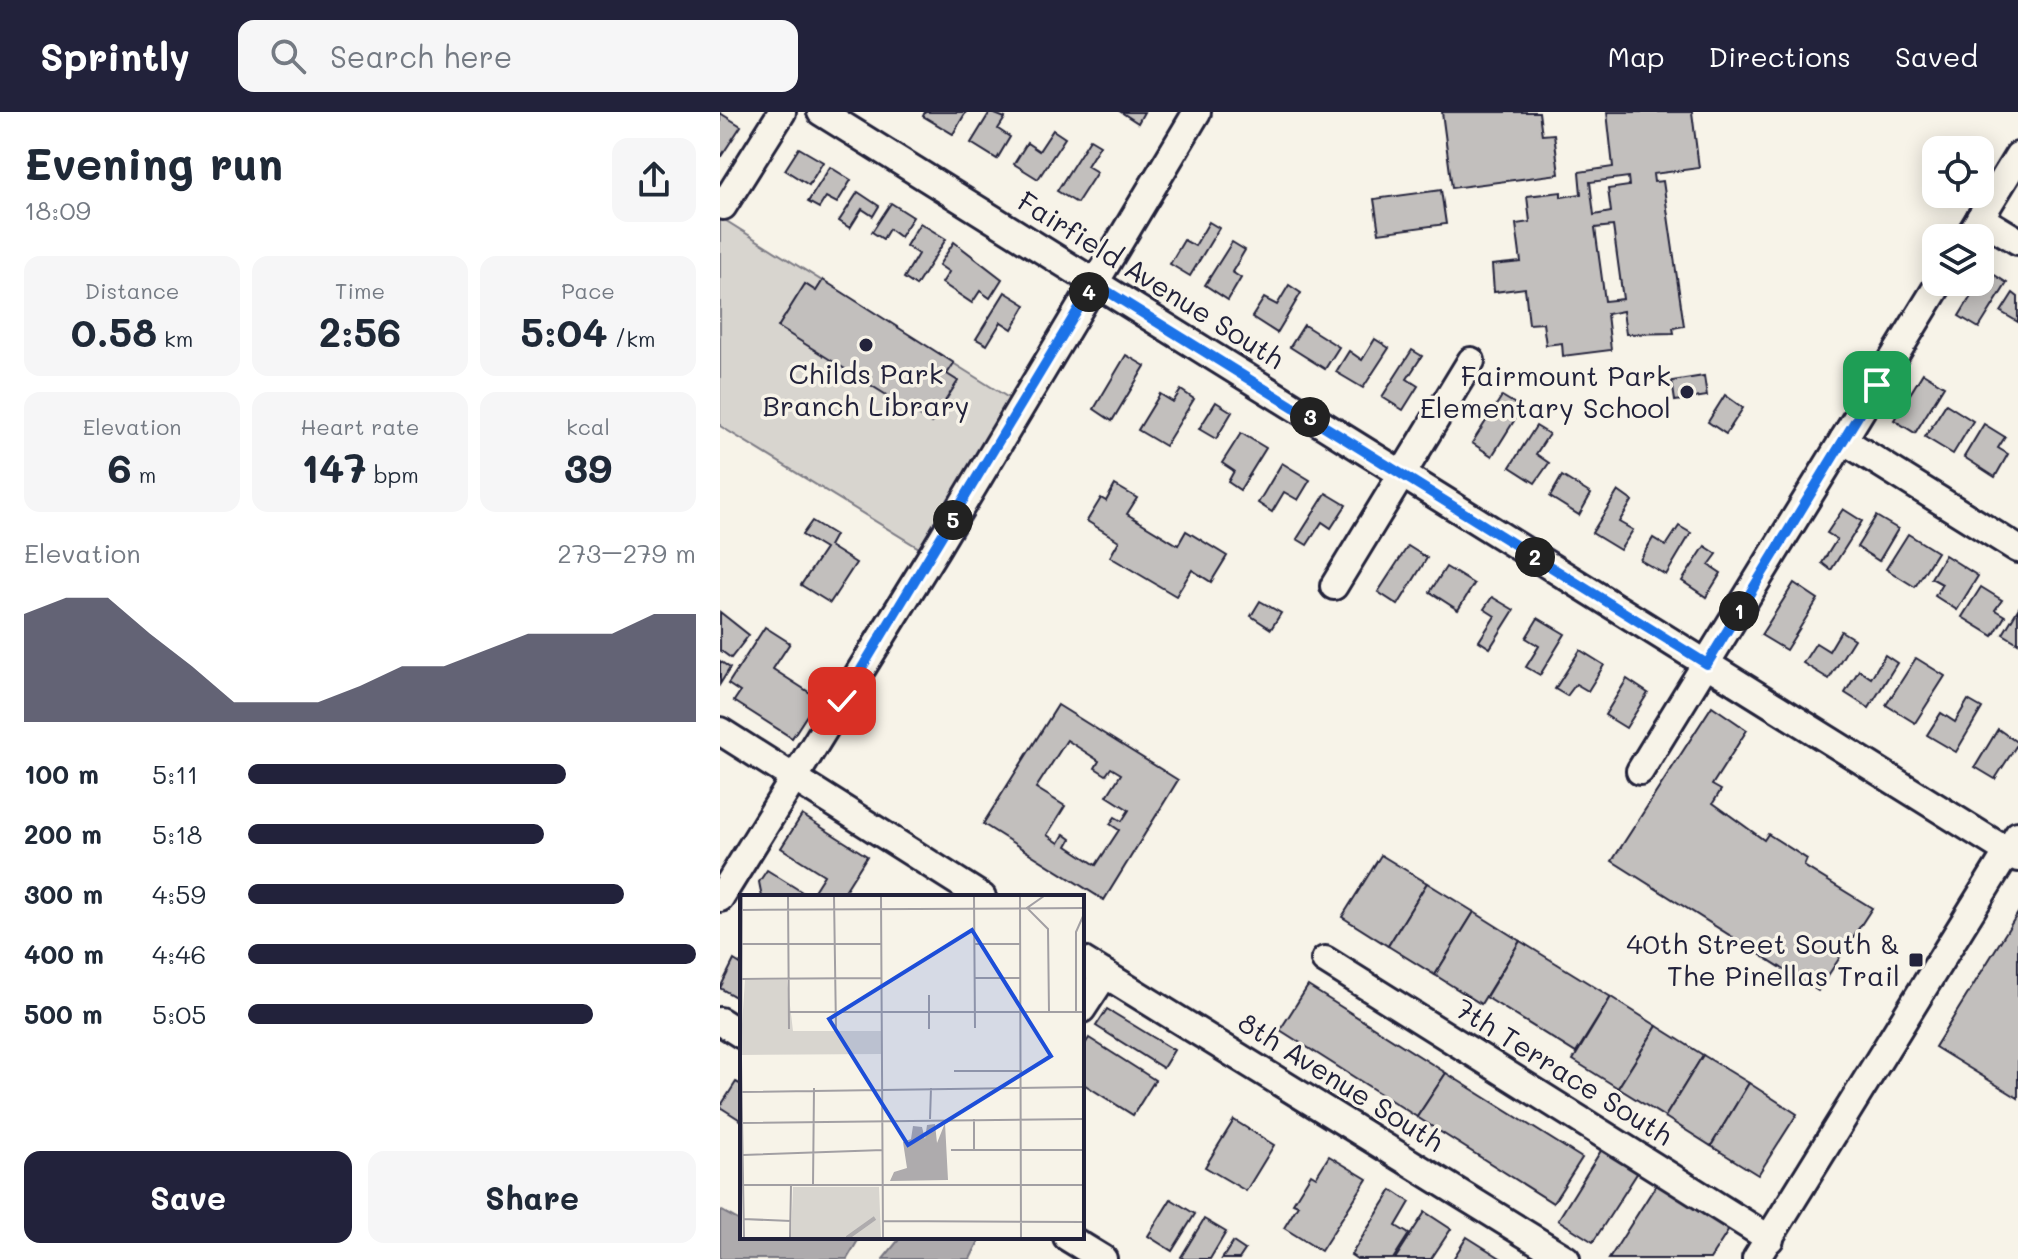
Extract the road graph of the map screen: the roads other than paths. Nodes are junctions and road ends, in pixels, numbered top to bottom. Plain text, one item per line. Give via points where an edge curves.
1 (782, 112) edge
2 (821, 112) edge
3 (1197, 112) edge
4 (2018, 156) edge
5 (723, 206) dead end
6 (1976, 224) edge
7 (1994, 234) edge
8 (2018, 241) edge
9 (1094, 283) junction
10 (1931, 296) edge
11 (1471, 361) dead end
12 (1843, 440) junction
13 (1402, 474) junction
14 (2018, 549) edge
15 (1334, 586) dead end
16 (1707, 664) junction
17 (720, 731) edge
18 (1640, 771) dead end
19 (795, 778) junction
20 (2015, 849) edge
21 (979, 895) edge
22 (720, 898) edge
23 (1325, 960) dead end
24 (1084, 961) edge
25 (1105, 974) junction
26 (1084, 1006) edge
27 (720, 1021) edge
28 (740, 1034) edge
29 (1070, 1239) edge
30 (1763, 1249) edge
31 (1103, 1259) edge
32 (1566, 1259) edge

1 - 5 street
2 - 9 street, Fairfield Avenue South
3 - 9 street
4 - 6 street
7 - 8 street
9 - 13 street, Fairfield Avenue South
9 - 19 street
10 - 12 street
11 - 13 street
12 - 14 street
12 - 16 street
13 - 15 street
13 - 16 street, Fairfield Avenue South
16 - 18 street
16 - 20 street, Fairfield Avenue South
17 - 19 street
19 - 21 street
19 - 22 street
20 - 30 street
23 - 30 street, 7th Terrace South
24 - 25 street, 8th Avenue South
25 - 26 street
25 - 32 street, 8th Avenue South
27 - 28 street
29 - 31 street

